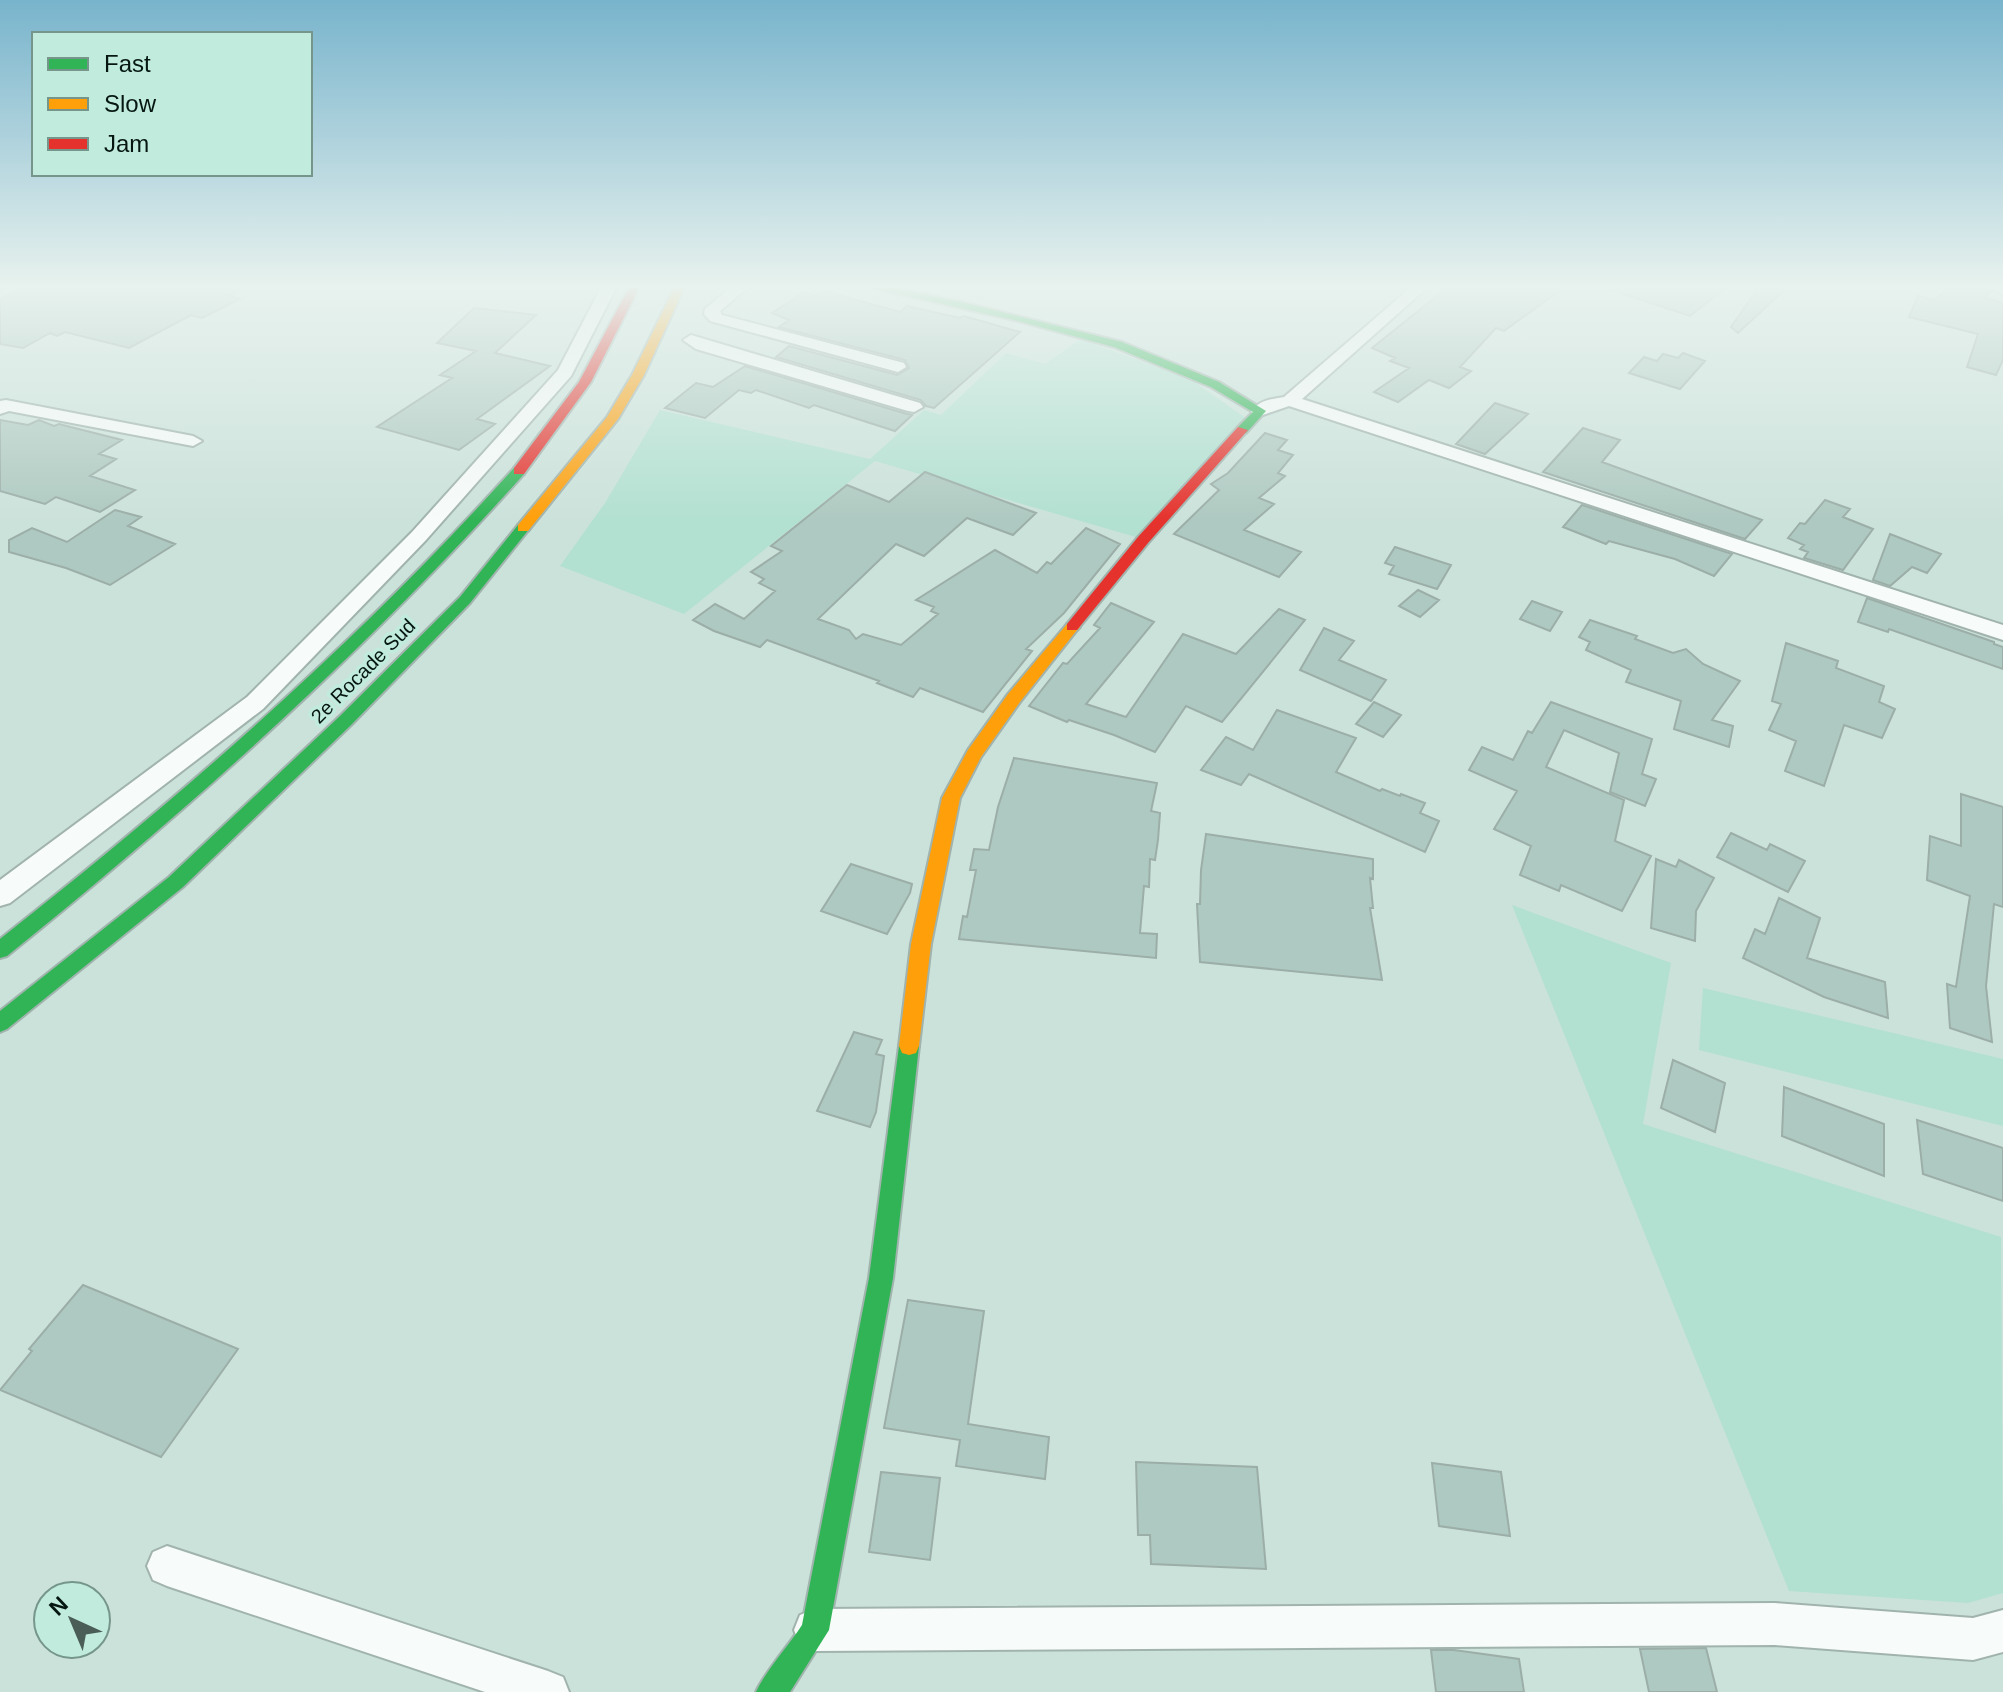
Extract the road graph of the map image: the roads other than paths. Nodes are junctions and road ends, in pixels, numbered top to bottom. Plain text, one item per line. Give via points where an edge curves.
1 (570, 363) edge
2 (596, 363) edge
3 (644, 363) edge
4 (761, 363) edge
5 (883, 363) edge
6 (1161, 363) edge
7 (1334, 363) edge
8 (898, 367) dead end
9 (1290, 401) junction
10 (914, 407) dead end
11 (0, 409) edge
12 (1260, 411) junction
13 (193, 441) dead end
14 (2003, 633) edge
15 (0, 895) edge
16 (0, 950) edge
17 (0, 1023) edge
18 (167, 1566) dead end
19 (815, 1630) junction
20 (2003, 1631) edge
21 (548, 1692) edge
22 (771, 1692) edge

1 - 15 street via 419,536 255,703
2 - 16 main road, 2e Rocade Sud via 517,473 473,524 348,649 158,821
3 - 17 main road, 2e Rocade Sud via 612,419 465,600 176,882
4 - 10 street
5 - 8 street
6 - 12 main road
7 - 9 street
9 - 12 street
9 - 14 street
11 - 13 street via 6,405
12 - 19 main road via 1143,540 1014,698 967,765 951,798 921,944 881,1278
18 - 21 street
19 - 20 street via 1775,1624 1973,1639
19 - 22 main road

